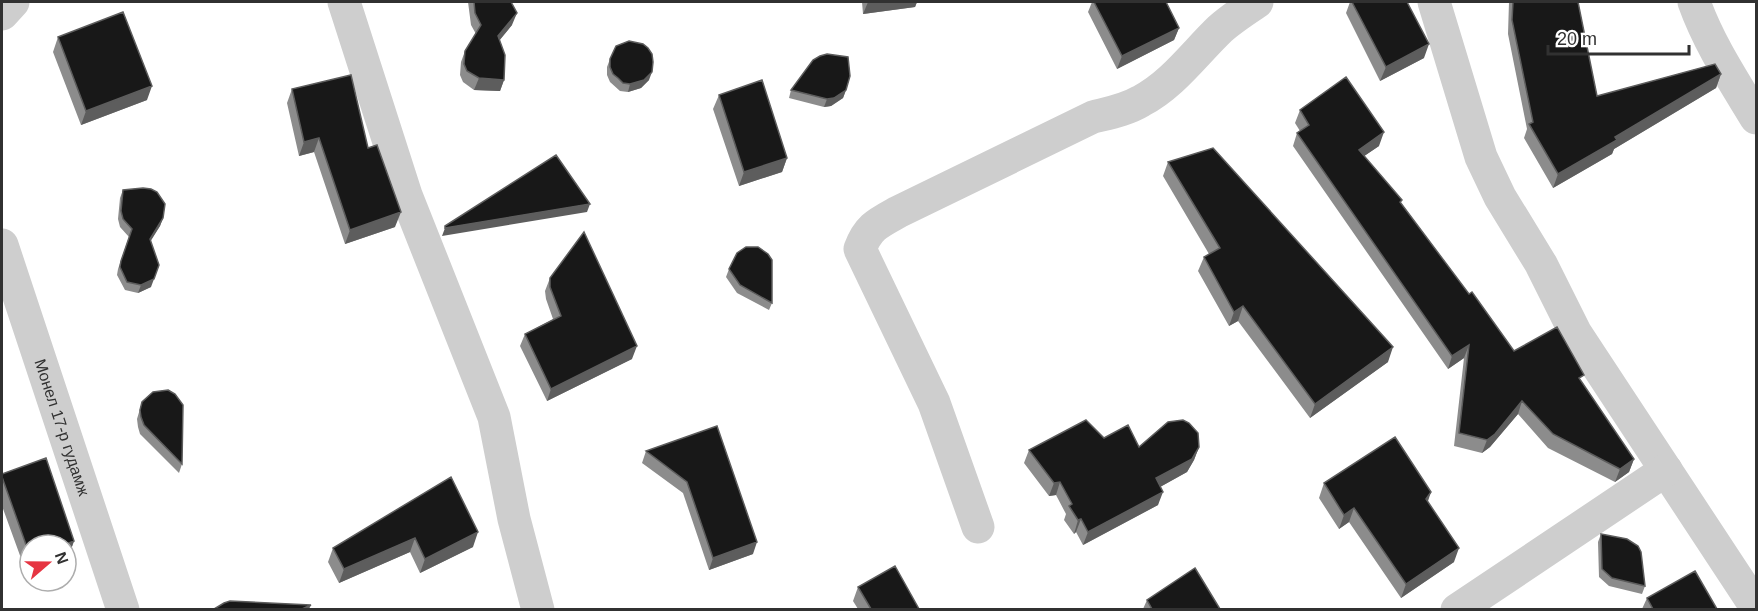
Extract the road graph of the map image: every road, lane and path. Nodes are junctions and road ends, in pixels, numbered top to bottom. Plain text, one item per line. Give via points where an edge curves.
1 (13, 2) edge
2 (344, 2) edge
3 (1257, 2) edge
4 (1434, 2) edge
5 (1694, 2) edge
6 (2, 14) edge
7 (1756, 118) edge
8 (2, 245) edge
9 (1666, 470) junction
10 (978, 527) dead end
11 (1756, 607) edge
12 (123, 609) edge
13 (538, 609) edge
14 (1457, 609) edge

1 - 6 street
2 - 13 street via 406,195 494,417 514,519
3 - 10 street via 1221,28 1180,70 1142,101 1093,117 898,212 877,223 865,236 860,249 934,403
4 - 9 street via 1480,157 1575,332
5 - 7 street via 1702,26
8 - 12 street, Монел 17-р гудамж
9 - 11 street
9 - 14 street

